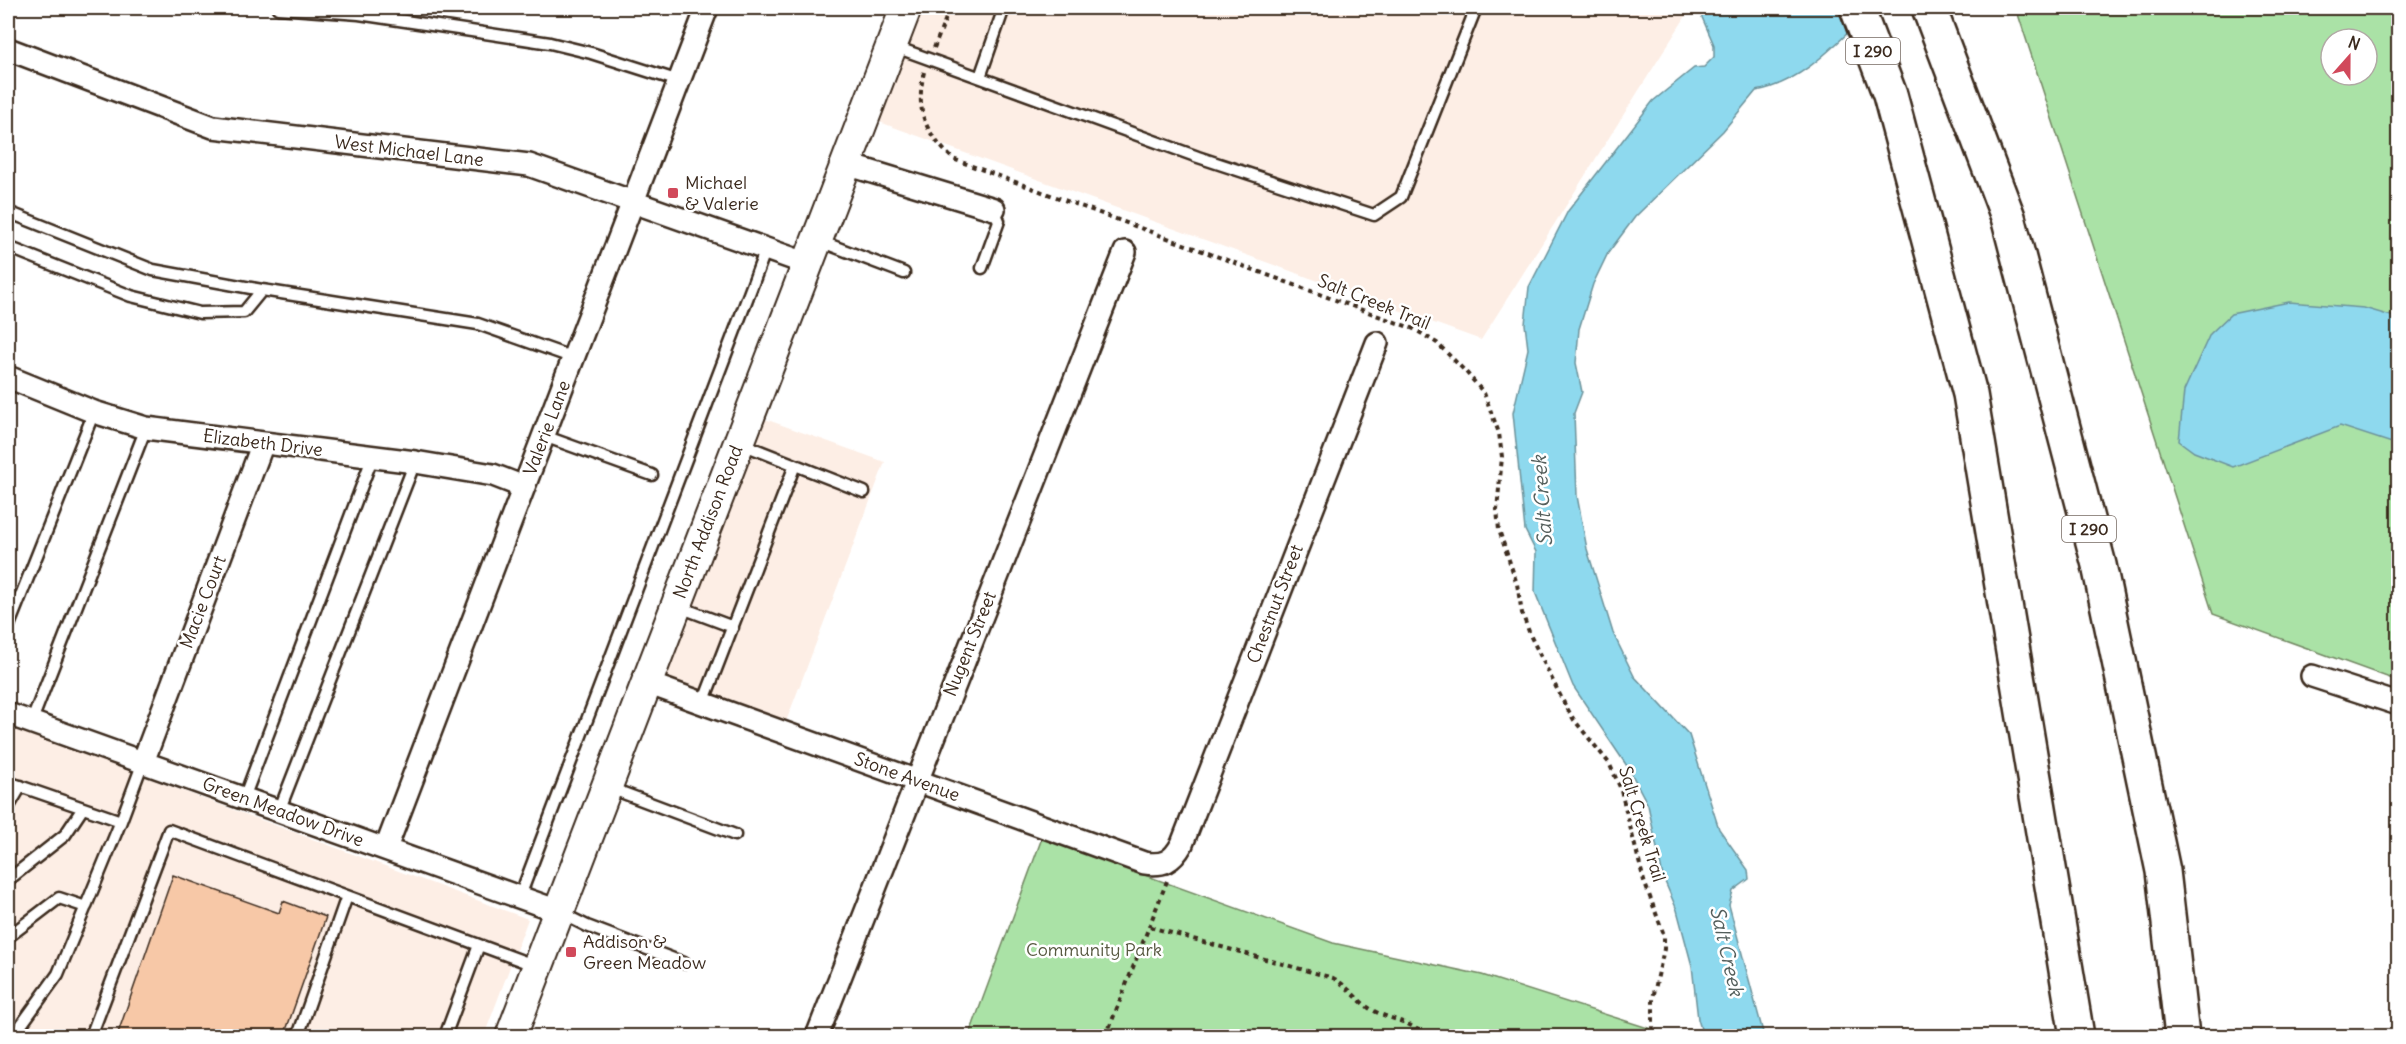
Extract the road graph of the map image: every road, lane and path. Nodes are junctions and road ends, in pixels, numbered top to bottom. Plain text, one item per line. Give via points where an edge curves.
1 (278, 8) edge
2 (707, 8) edge
3 (906, 8) edge
4 (950, 8) edge
5 (1004, 8) edge
6 (1476, 8) edge
7 (1857, 8) edge
8 (1934, 21) edge
9 (891, 46) junction
10 (8, 50) edge
11 (929, 58) junction
12 (980, 77) junction
13 (679, 81) junction
14 (846, 164) junction
15 (633, 201) junction
16 (994, 209) joint
17 (8, 212) edge
18 (8, 247) edge
19 (766, 249) junction
20 (812, 252) junction
21 (1125, 252) dead end
22 (982, 268) dead end
23 (904, 273) dead end
24 (262, 290) junction
25 (1377, 343) dead end
26 (574, 358) junction
27 (8, 377) edge
28 (94, 412) junction
29 (146, 428) junction
30 (544, 436) junction
31 (262, 443) junction
32 (739, 443) junction
33 (373, 456) junction
34 (416, 462) junction
35 (795, 465) junction
36 (652, 476) dead end
37 (524, 486) junction
38 (864, 492) dead end
39 (676, 606) junction
40 (733, 627) junction
41 (8, 628) edge
42 (2312, 676) dead end
43 (647, 683) junction
44 (703, 703) junction
45 (2398, 704) edge
46 (8, 714) edge
47 (31, 723) junction
48 (142, 762) junction
49 (916, 780) junction
50 (8, 782) edge
51 (21, 786) junction
52 (606, 786) junction
53 (244, 798) junction
54 (8, 808) edge
55 (83, 808) junction
56 (279, 810) junction
57 (121, 821) junction
58 (735, 835) dead end
59 (386, 848) junction
60 (1168, 862) junction
61 (8, 880) edge
62 (347, 896) junction
63 (520, 896) junction
64 (86, 907) junction
65 (558, 911) junction
66 (1150, 927) junction
67 (8, 937) edge
68 (479, 945) junction
69 (684, 963) dead end
70 (537, 967) junction
71 (8, 1036) edge
72 (91, 1036) edge
73 (298, 1036) edge
74 (445, 1036) edge
75 (512, 1036) edge
76 (817, 1036) edge
77 (1106, 1036) edge
78 (1424, 1036) edge
79 (1653, 1036) edge
80 (2077, 1036) edge
81 (2182, 1036) edge

1 - 13 lane via 359,14 550,43
2 - 13 street, Valerie Lane
3 - 9 street, North Addison Road
4 - 11 path, Salt Creek Trail
5 - 12 lane
6 - 12 lane via 1401,197 1374,215 1198,157
7 - 80 highway, I 290 via 1890,95 1970,394
8 - 81 highway, I 290 via 2008,217 2098,565 2163,871
9 - 11 lane
9 - 14 street, North Addison Road
10 - 15 street, West Michael Lane via 213,127 529,165
11 - 12 lane
11 - 79 path, Salt Creek Trail via 921,85 923,121 954,159 1414,329 1437,343 1485,393 1499,433 1502,458 1499,530 1522,613 1564,703 1609,763 1620,787 1644,881 1664,935 1653,998
13 - 15 street, Valerie Lane
14 - 16 street
14 - 20 street, North Addison Road
15 - 19 street, West Michael Lane
15 - 26 street, Valerie Lane
16 - 22 lane via 999,221
17 - 24 lane via 153,270
18 - 24 lane via 131,296 200,313 244,312
19 - 20 street, West Michael Lane
19 - 63 lane
20 - 23 lane
20 - 32 street, North Addison Road
21 - 49 street, Nugent Street
24 - 26 lane via 478,324
25 - 60 street, Chestnut Street via 1182,844
26 - 30 street, Valerie Lane
27 - 28 street, Elizabeth Drive
28 - 29 street, Elizabeth Drive
28 - 41 lane
29 - 31 street, Elizabeth Drive
29 - 47 lane
30 - 36 lane
30 - 37 street, Valerie Lane
31 - 33 street, Elizabeth Drive
31 - 48 street, Macie Court
32 - 35 lane
32 - 39 street, North Addison Road
33 - 34 street, Elizabeth Drive
33 - 53 lane
34 - 37 street, Elizabeth Drive via 493,476
34 - 56 lane
35 - 38 lane
35 - 40 lane
37 - 59 street, Valerie Lane
39 - 40 lane
39 - 43 street, North Addison Road
40 - 44 lane
42 - 45 street
43 - 44 street, Stone Avenue
43 - 52 street, North Addison Road
44 - 49 street, Stone Avenue
46 - 47 street, Green Meadow Drive
47 - 48 street, Green Meadow Drive
48 - 53 street, Green Meadow Drive
48 - 57 lane
49 - 60 street, Stone Avenue via 1144,863
49 - 76 street, Nugent Street
50 - 51 lane
51 - 54 lane
51 - 55 lane
52 - 58 lane
52 - 65 street, North Addison Road
53 - 56 street, Green Meadow Drive
55 - 57 lane
55 - 61 lane via 64,835
56 - 59 street, Green Meadow Drive
57 - 64 lane
59 - 63 street, Green Meadow Drive
60 - 66 path via 1166,886
62 - 68 lane
62 - 72 lane via 169,830
62 - 73 lane
63 - 65 street, Green Meadow Drive
64 - 67 lane via 59,898
64 - 71 lane via 58,974 14,1035
65 - 69 lane
65 - 70 street, North Addison Road
66 - 77 path
66 - 78 path via 1333,978 1369,1008
68 - 70 lane
68 - 74 lane
70 - 75 street, North Addison Road

